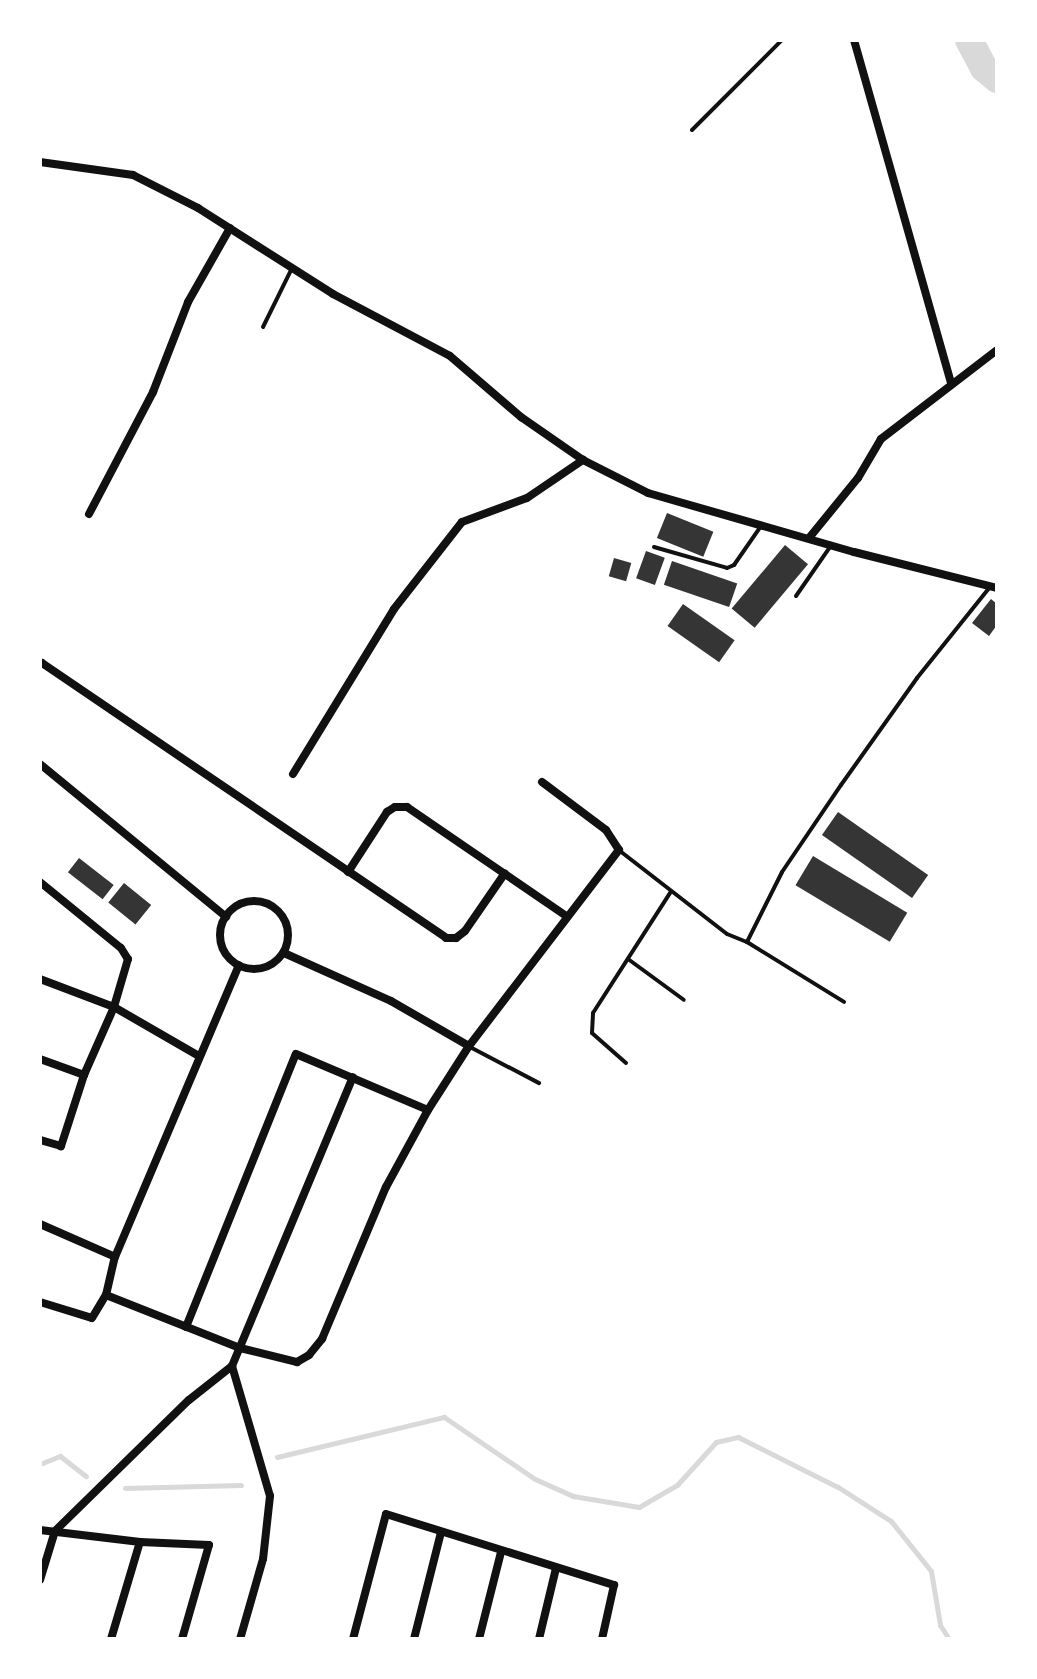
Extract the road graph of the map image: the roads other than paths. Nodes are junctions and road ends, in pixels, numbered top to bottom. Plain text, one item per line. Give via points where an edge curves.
1 (782, 40) edge
2 (854, 40) edge
3 (692, 130) dead end
4 (40, 162) edge
5 (230, 228) junction
6 (292, 268) junction
7 (263, 327) dead end
8 (997, 350) edge
9 (951, 383) junction
10 (583, 460) junction
11 (89, 514) dead end
12 (762, 524) junction
13 (809, 538) junction
14 (832, 545) junction
15 (654, 547) dead end
16 (994, 586) edge
17 (796, 596) dead end
18 (40, 665) edge
19 (40, 764) edge
20 (293, 774) dead end
21 (542, 782) dead end
22 (619, 850) junction
23 (348, 872) junction
24 (505, 873) junction
25 (40, 882) edge
26 (670, 893) junction
27 (566, 916) junction
28 (226, 917) junction
29 (747, 942) junction
30 (284, 953) junction
31 (628, 959) junction
32 (239, 965) junction
33 (40, 979) edge
34 (684, 1000) dead end
35 (844, 1002) dead end
36 (114, 1007) junction
37 (469, 1046) junction
38 (199, 1056) junction
39 (40, 1059) edge
40 (626, 1063) dead end
41 (84, 1075) junction
42 (353, 1077) junction
43 (539, 1083) dead end
44 (428, 1110) junction
45 (40, 1140) edge
46 (40, 1224) edge
47 (115, 1257) junction
48 (106, 1295) junction
49 (40, 1302) edge
50 (186, 1327) junction
51 (240, 1348) junction
52 (232, 1366) junction
53 (40, 1530) edge
54 (55, 1531) junction
55 (441, 1532) junction
56 (140, 1542) junction
57 (501, 1552) junction
58 (556, 1568) junction
59 (40, 1580) edge
60 (111, 1639) edge
61 (182, 1639) edge
62 (240, 1639) edge
63 (353, 1639) edge
64 (414, 1639) edge
65 (479, 1639) edge
66 (539, 1639) edge
67 (602, 1639) edge

1 - 3 lane
2 - 9 street
4 - 5 street via 133,175
5 - 6 street
5 - 11 street via 188,302 153,392
6 - 7 lane
6 - 10 street via 450,356 521,417
8 - 9 street
9 - 13 street via 881,439 858,478
10 - 12 street via 648,493
10 - 20 street via 527,498 462,522 394,609
12 - 13 street
12 - 15 lane via 727,568
13 - 14 street
14 - 16 street
14 - 17 lane
16 - 29 lane via 917,678 833,797 782,872
18 - 23 street
19 - 28 street
21 - 22 street via 606,830
22 - 26 lane
22 - 27 street
23 - 24 street via 446,938 465,931
23 - 24 street via 387,812 407,807
24 - 27 street
25 - 36 street via 128,959
26 - 29 lane
26 - 31 lane
27 - 37 street
28 - 30 street via 244,903 277,910 288,930
28 - 32 street via 223,950
29 - 35 lane
30 - 32 street via 269,966
30 - 37 street via 391,1001
31 - 34 lane
31 - 40 lane via 593,1013 592,1033
32 - 38 street
33 - 36 street
36 - 38 street
36 - 41 street
37 - 43 lane
37 - 44 street
38 - 47 street
39 - 41 street
41 - 45 street via 61,1146
42 - 44 street
42 - 50 street via 296,1054
42 - 51 street
44 - 51 street via 386,1187 322,1339 297,1362
46 - 47 street
47 - 48 street
48 - 49 street via 92,1318
48 - 50 street
50 - 51 street
51 - 52 street
52 - 54 street via 189,1400
52 - 62 street via 270,1496 263,1559
53 - 54 street
54 - 56 street
54 - 59 street
55 - 57 street
55 - 63 street via 386,1514
55 - 64 street
56 - 60 street
56 - 61 street via 209,1545
57 - 58 street
57 - 65 street
58 - 66 street
58 - 67 street via 614,1585

